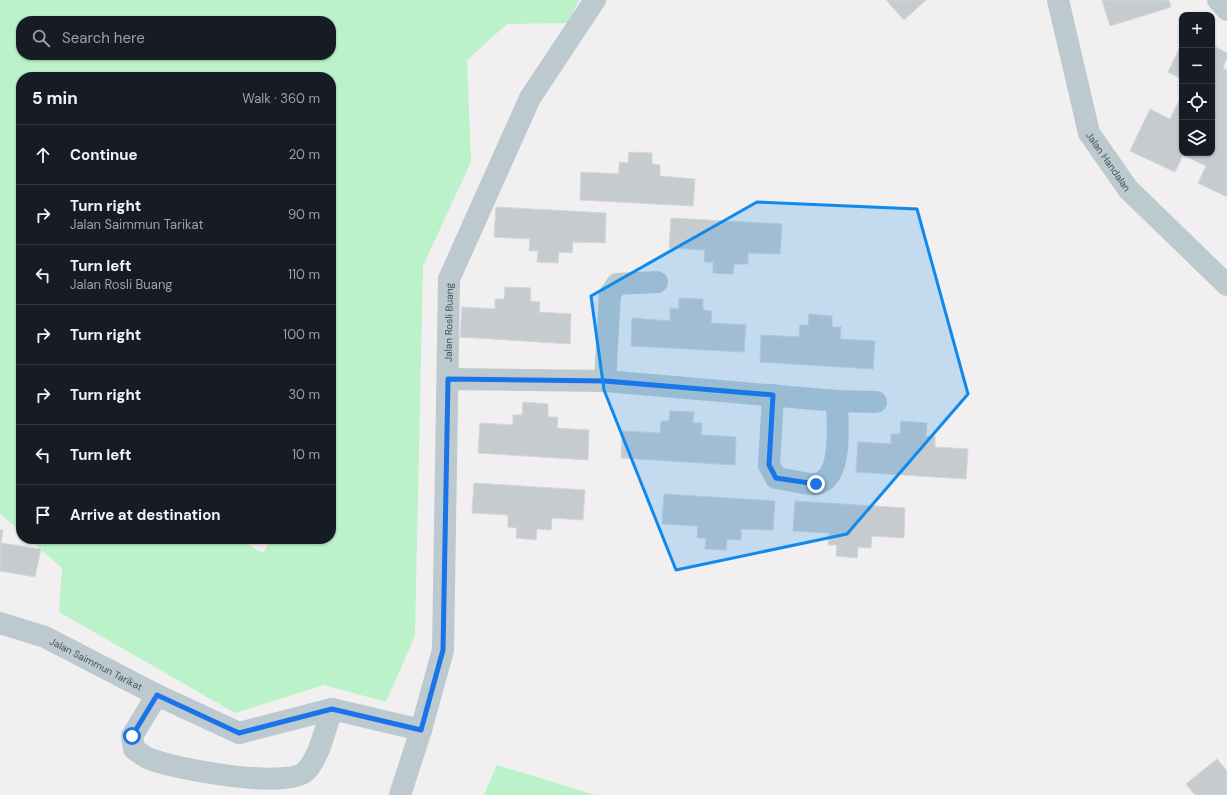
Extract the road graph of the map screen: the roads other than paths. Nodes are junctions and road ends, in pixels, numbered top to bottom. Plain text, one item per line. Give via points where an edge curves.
1 (595, 0) edge
2 (1058, 0) edge
3 (1218, 0) edge
4 (1227, 10) edge
5 (657, 282) dead end
6 (1227, 285) edge
7 (448, 379) junction
8 (605, 381) junction
9 (773, 395) junction
10 (837, 401) junction
11 (876, 402) dead end
12 (0, 623) edge
13 (157, 695) junction
14 (332, 709) junction
15 (421, 730) junction
16 (400, 795) edge

1 - 7 street, Jalan Rosli Buang via 530,98 449,279
2 - 6 street, Jalan Handalan via 1089,133 1128,189
3 - 4 street
5 - 8 street via 617,284 610,294
7 - 8 street
7 - 15 street, Jalan Rosli Buang via 443,650
8 - 9 street
9 - 10 street
9 - 10 street via 769,465 776,478 816,484 828,478 836,464
10 - 11 street
12 - 13 street, Jalan Saimmun Tarikat via 44,637
13 - 14 street, Jalan Saimmun Tarikat via 239,733
13 - 14 street via 132,736 134,749 149,759 212,774 284,780 305,772 317,753
14 - 15 street, Jalan Saimmun Tarikat
15 - 16 street, Jalan Rosli Buang

